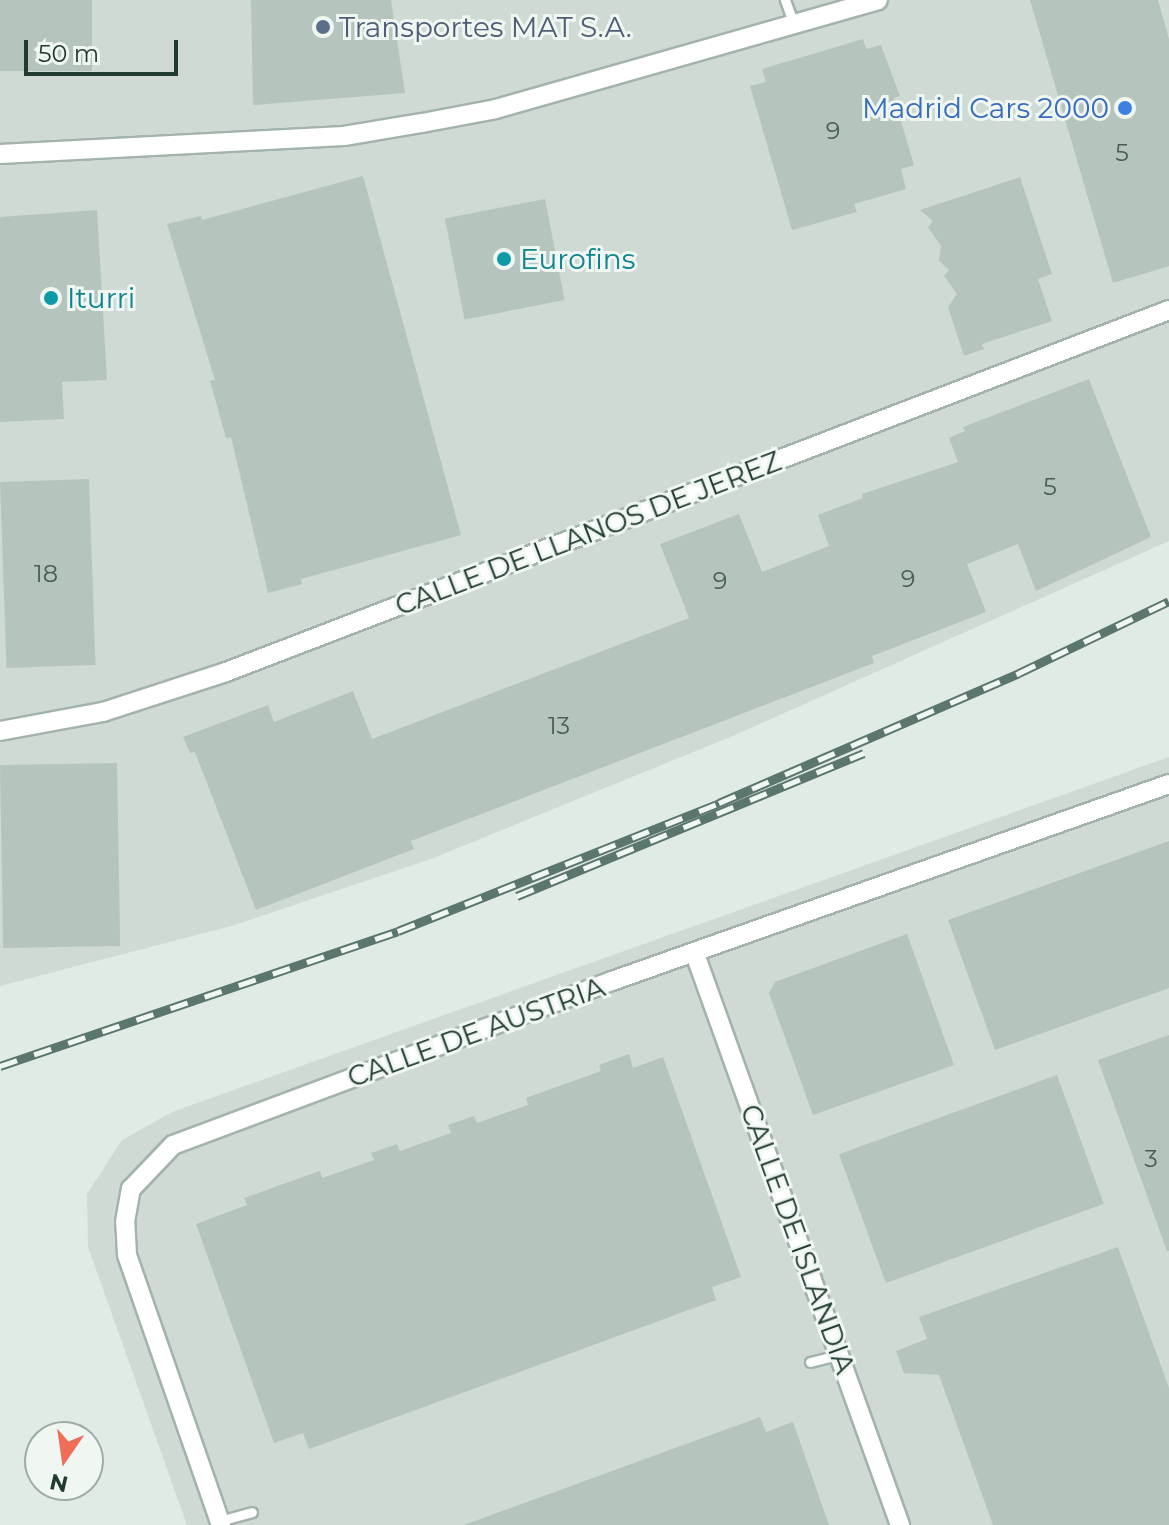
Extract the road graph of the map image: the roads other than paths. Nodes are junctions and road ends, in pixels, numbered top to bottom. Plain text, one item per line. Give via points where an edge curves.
1 (785, 0) edge
2 (878, 0) edge
3 (794, 25) junction
4 (0, 154) edge
5 (1169, 310) edge
6 (0, 731) edge
7 (1169, 784) edge
8 (695, 954) junction
9 (839, 1355) junction
10 (810, 1362) dead end
11 (252, 1512) dead end
12 (220, 1523) edge
13 (900, 1525) edge

1 - 3 lane
2 - 3 street
3 - 4 street via 496,109 344,136
5 - 6 street, CALLE DE LLANOS DE JEREZ via 226,672 103,712
7 - 8 street, CALLE DE AUSTRIA
8 - 9 street, CALLE DE ISLANDIA
8 - 12 street, CALLE DE AUSTRIA via 173,1145 148,1166 131,1189 127,1255
9 - 10 lane
9 - 13 street, CALLE DE ISLANDIA
11 - 12 lane

